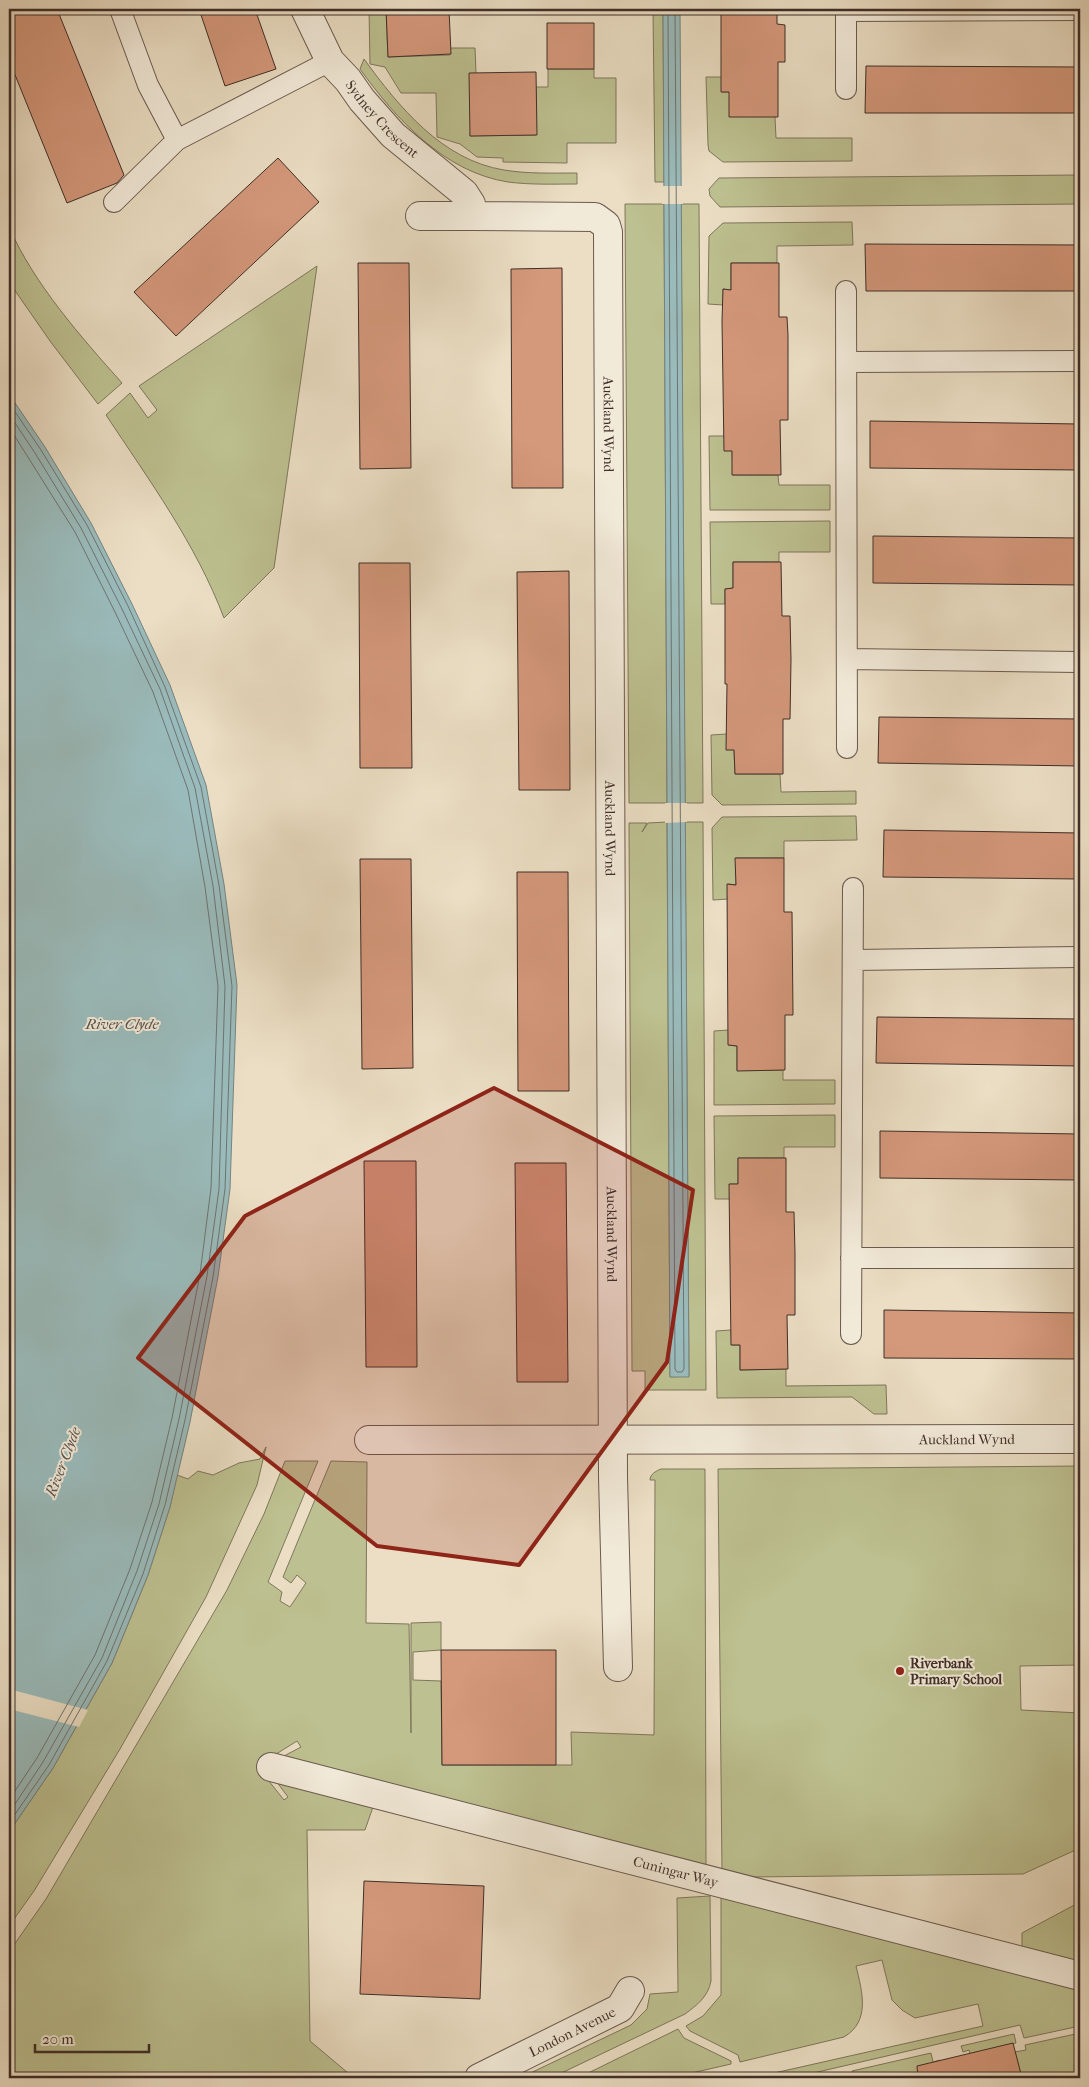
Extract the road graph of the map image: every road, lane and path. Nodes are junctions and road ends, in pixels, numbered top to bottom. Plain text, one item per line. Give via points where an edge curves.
1 (120, 9) edge
2 (305, 9) edge
3 (846, 10) edge
4 (1080, 10) edge
5 (330, 61) junction
6 (846, 89) dead end
7 (177, 140) junction
8 (114, 202) dead end
9 (420, 216) dead end
10 (472, 216) junction
11 (846, 291) dead end
12 (1080, 361) edge
13 (847, 362) junction
14 (848, 659) junction
15 (1080, 662) edge
16 (847, 748) dead end
17 (853, 888) dead end
18 (1080, 957) edge
19 (854, 960) junction
20 (851, 1258) junction
21 (1080, 1258) edge
22 (851, 1334) dead end
23 (1080, 1438) edge
24 (368, 1440) dead end
25 (613, 1440) junction
26 (618, 1667) dead end
27 (271, 1767) dead end
28 (1080, 1976) edge
29 (630, 1991) dead end
30 (478, 2078) edge

1 - 7 lane via 148,85
2 - 5 street, Sydney Crescent
3 - 4 lane
3 - 6 lane
5 - 7 lane
5 - 10 street, Sydney Crescent via 394,134 464,193 471,204
7 - 8 lane
9 - 10 street
10 - 25 street, Auckland Wynd via 588,216 601,220 608,232
11 - 13 lane
12 - 13 lane
13 - 14 lane
14 - 15 lane
14 - 16 lane
17 - 19 lane
18 - 19 lane
19 - 20 lane
20 - 21 lane
20 - 22 lane
23 - 25 street, Auckland Wynd
24 - 25 street, Auckland Wynd
25 - 26 street, Auckland Wynd
27 - 28 street, Cuningar Way
29 - 30 street, London Avenue via 620,2008

